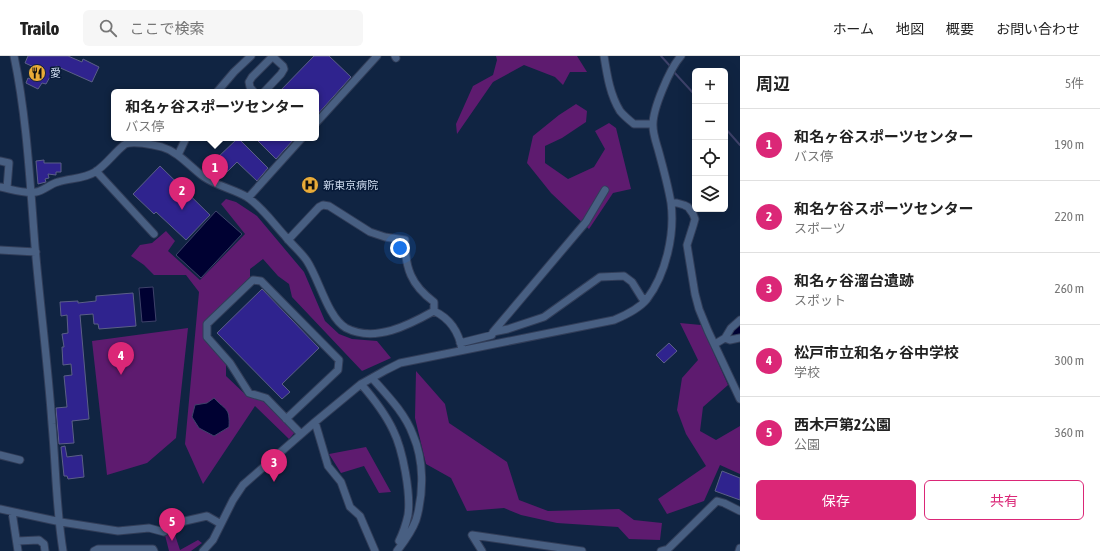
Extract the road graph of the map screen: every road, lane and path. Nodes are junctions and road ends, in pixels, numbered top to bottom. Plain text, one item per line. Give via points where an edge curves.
1 (14, 56) edge
2 (251, 56) edge
3 (272, 56) edge
4 (377, 56) edge
5 (604, 56) edge
6 (681, 56) edge
7 (220, 89) edge
8 (252, 89) edge
9 (267, 89) edge
10 (319, 120) edge
11 (653, 124) junction
12 (126, 141) edge
13 (184, 141) edge
14 (299, 141) edge
15 (178, 154) junction
16 (0, 161) edge
17 (96, 171) junction
18 (3, 187) edge
19 (605, 190) dead end
20 (30, 192) junction
21 (248, 198) junction
22 (671, 203) junction
23 (154, 234) dead end
24 (288, 240) junction
25 (0, 250) edge
26 (36, 252) junction
27 (646, 300) junction
28 (434, 311) junction
29 (740, 320) edge
30 (493, 332) junction
31 (725, 338) junction
32 (740, 338) edge
33 (715, 344) junction
34 (461, 346) junction
35 (372, 378) junction
36 (362, 384) junction
37 (740, 399) edge
38 (286, 419) junction
39 (315, 422) junction
40 (301, 434) junction
41 (0, 455) edge
42 (20, 460) dead end
43 (0, 509) edge
44 (12, 512) junction
45 (740, 512) edge
46 (58, 521) junction
47 (221, 524) junction
48 (16, 541) junction
49 (740, 548) edge
50 (669, 550) edge
51 (18, 551) edge
52 (45, 551) edge
53 (63, 551) edge
54 (94, 551) edge
55 (154, 551) edge
56 (203, 551) edge
57 (375, 551) edge
58 (392, 551) edge
59 (397, 551) edge
60 (482, 551) edge
61 (582, 551) edge
62 (661, 551) edge
63 (738, 551) edge

1 - 20 street via 20,86
2 - 7 street
3 - 8 street via 252,77 249,82
3 - 9 street via 284,70
4 - 10 street
5 - 11 street via 608,81 621,112 634,124
6 - 11 street via 666,81 655,109
11 - 22 street
12 - 15 street via 156,146
12 - 17 street
13 - 15 street
14 - 21 street
15 - 21 street via 203,177
16 - 18 street via 9,163
17 - 20 street via 58,182 37,192
17 - 23 street
18 - 20 street
19 - 30 street via 586,222
20 - 26 street
21 - 24 street
22 - 27 street via 672,230 665,262
22 - 33 street via 684,205 694,214 687,245 688,252 699,309
24 - 28 street via 306,261 334,316 344,327 360,332 380,333 398,329
24 - 28 street via 323,205 329,206 370,232 405,240 405,253 413,282 434,302
25 - 26 street
26 - 46 street via 51,407
27 - 30 street via 624,276 600,277 544,317
27 - 34 street via 635,310 614,320
28 - 34 street via 450,321
29 - 31 street
30 - 34 street via 492,335
31 - 32 street
31 - 33 street
33 - 37 street
34 - 35 street via 400,363
35 - 36 street
35 - 59 street via 406,421 413,434 420,459 420,495 416,520
36 - 39 street
36 - 58 street via 394,432 409,495 408,514 402,535
38 - 38 street via 266,398 249,393 230,363 207,337 207,324 253,280 261,281 339,360 338,370
38 - 40 street
39 - 40 street
39 - 57 street via 328,466 341,482 350,507 360,516
40 - 47 street via 243,485
41 - 42 street
43 - 44 street
44 - 46 street
44 - 48 street
45 - 50 street via 716,501
46 - 47 street via 118,531 149,528 164,532 185,521 207,516
46 - 53 street
47 - 56 street via 213,540
48 - 51 street
48 - 52 street via 39,540 44,544
49 - 63 street
50 - 62 street
54 - 55 street
60 - 61 street via 472,535

